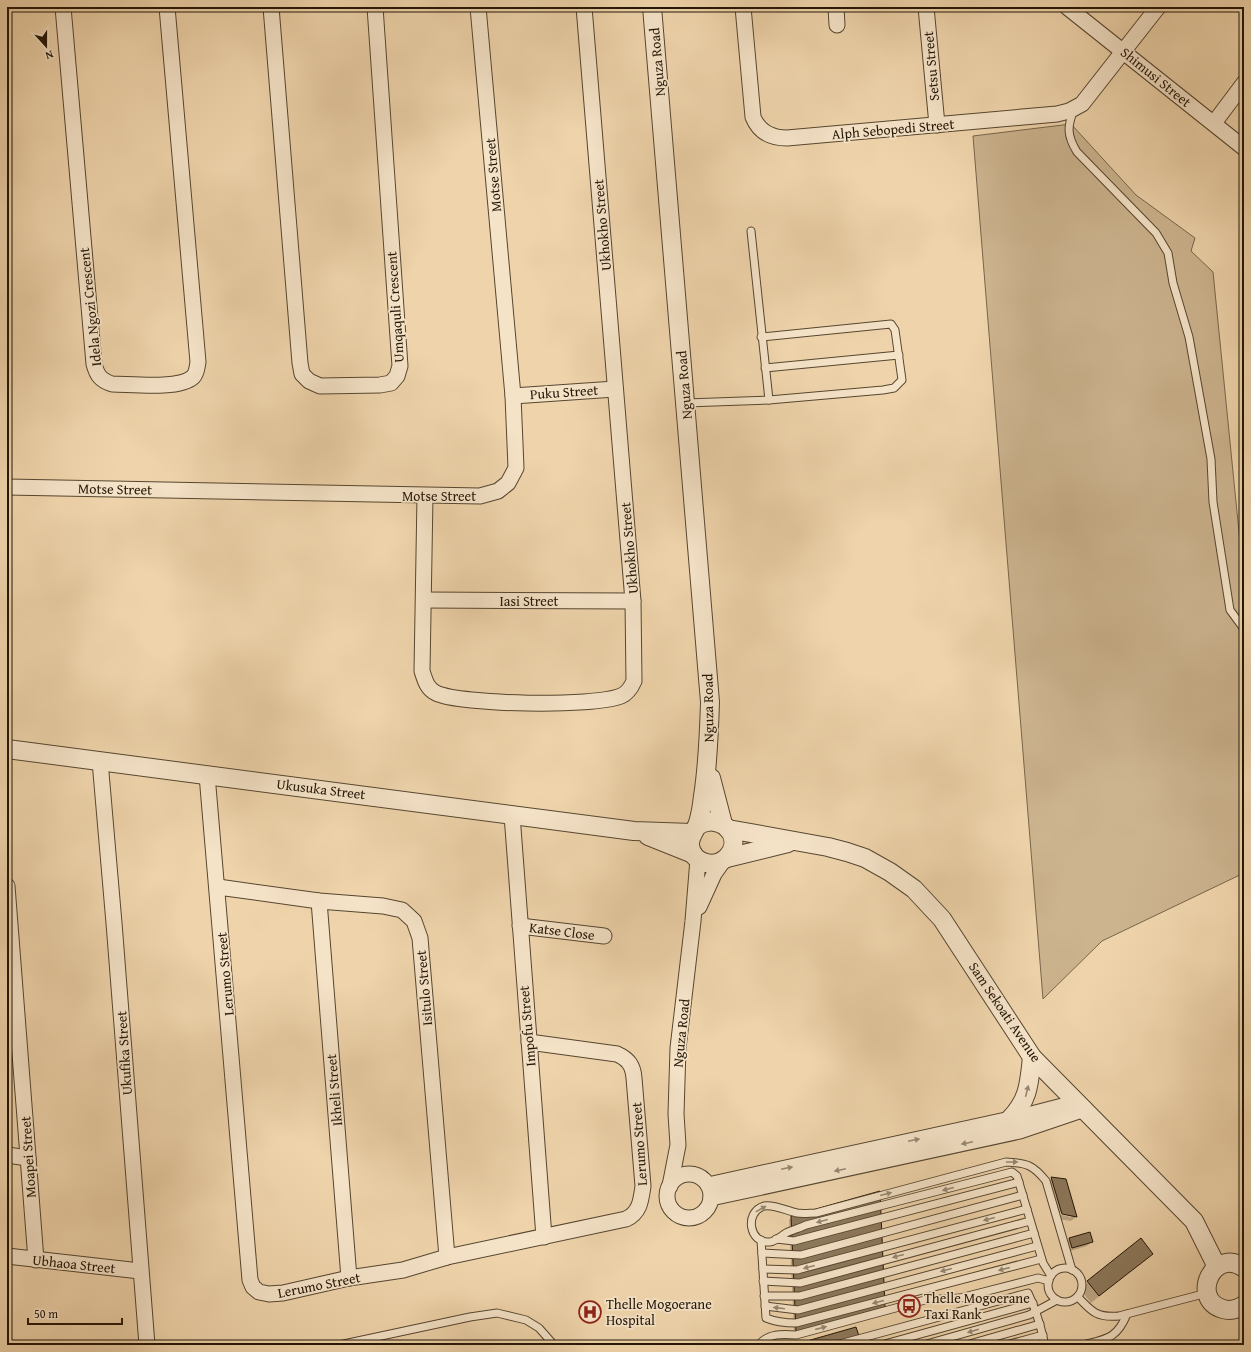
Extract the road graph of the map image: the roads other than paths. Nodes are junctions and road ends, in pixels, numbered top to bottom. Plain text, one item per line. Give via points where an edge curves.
1 (63, 7) edge
2 (167, 7) edge
3 (272, 7) edge
4 (375, 7) edge
5 (478, 7) edge
6 (584, 7) edge
7 (652, 7) edge
8 (743, 7) edge
9 (836, 7) edge
10 (926, 7) edge
11 (1067, 7) edge
12 (1158, 7) edge
13 (837, 25) dead end
14 (1125, 52) junction
15 (1244, 83) edge
16 (1074, 109) junction
17 (1214, 123) junction
18 (937, 124) junction
19 (1244, 148) edge
20 (751, 231) dead end
21 (761, 337) junction
22 (899, 355) junction
23 (765, 368) junction
24 (615, 389) junction
25 (513, 396) junction
26 (769, 400) junction
27 (686, 403) junction
28 (7, 487) edge
29 (425, 496) junction
30 (424, 600) junction
31 (633, 602) junction
32 (1244, 629) edge
33 (7, 749) edge
34 (100, 761) junction
35 (708, 763) junction
36 (208, 775) junction
37 (512, 815) junction
38 (725, 826) junction
39 (694, 830) junction
40 (634, 831) junction
41 (793, 842) junction
42 (695, 856) junction
43 (725, 859) junction
44 (7, 886) edge
45 (218, 887) junction
46 (319, 901) junction
47 (693, 921) junction
48 (520, 926) junction
49 (604, 936) dead end
50 (10, 957) edge
51 (529, 1042) junction
52 (1032, 1057) junction
53 (14, 1058) edge
54 (1081, 1106) junction
55 (1010, 1119) junction
56 (1030, 1121) junction
57 (678, 1145) junction
58 (7, 1155) edge
59 (28, 1158) junction
60 (695, 1175) junction
61 (1019, 1182) junction
62 (670, 1186) junction
63 (709, 1192) junction
64 (1023, 1195) junction
65 (1027, 1209) junction
66 (1030, 1221) junction
67 (1034, 1233) junction
68 (544, 1237) junction
69 (776, 1239) junction
70 (761, 1240) junction
71 (1037, 1246) junction
72 (762, 1253) junction
73 (7, 1256) edge
74 (447, 1257) junction
75 (1041, 1259) junction
76 (36, 1260) junction
77 (1218, 1267) junction
78 (1244, 1268) edge
79 (763, 1269) junction
80 (1072, 1270) junction
81 (140, 1271) junction
82 (349, 1278) junction
83 (1050, 1279) junction
84 (763, 1281) junction
85 (1208, 1293) junction
86 (764, 1296) junction
87 (1078, 1297) junction
88 (1057, 1300) junction
89 (1032, 1303) junction
90 (1244, 1305) edge
91 (765, 1306) junction
92 (1037, 1312) junction
93 (1127, 1314) junction
94 (1040, 1324) junction
95 (1043, 1334) junction
96 (769, 1337) junction
97 (147, 1345) edge
98 (339, 1345) edge
99 (554, 1345) edge
100 (759, 1345) edge
101 (770, 1345) edge
102 (836, 1345) edge
103 (880, 1345) edge
104 (923, 1345) edge
105 (966, 1345) edge
106 (1006, 1345) edge
107 (1041, 1345) edge
108 (1083, 1345) edge

1 - 2 street, Idela Ngozi Crescent via 94,364 97,374 104,382 174,384 193,376 197,366
3 - 4 street, Umqaquli Crescent via 302,374 320,386 380,386 391,383 397,376 400,366
5 - 25 street, Motse Street
6 - 24 street, Ukhokho Street
7 - 27 street, Nguza Road
8 - 18 street, Alph Sebopedi Street via 752,112 764,133 788,138
9 - 13 street
10 - 18 street, Setsu Street
11 - 14 street, Shimusi Street
12 - 14 street, Alph Sebopedi Street
14 - 16 street, Alph Sebopedi Street via 1082,104
14 - 17 street, Shimusi Street
15 - 17 street
16 - 18 street, Alph Sebopedi Street via 1057,114
16 - 32 lane via 1068,130 1077,152 1156,233 1168,253 1173,283 1189,337 1210,459 1213,502 1230,610
17 - 19 street, Shimusi Street
20 - 21 lane
21 - 22 lane via 891,324 895,330
21 - 23 lane
22 - 23 lane
22 - 26 lane via 902,380 894,388
23 - 26 lane
24 - 25 street, Puku Street
24 - 31 street, Ukhokho Street
25 - 29 street, Motse Street via 516,468 508,483 498,491 480,496
26 - 27 lane
27 - 35 street, Nguza Road via 710,702
28 - 29 street, Motse Street
29 - 30 street, Ukhokho Street
30 - 31 street, Iasi Street
30 - 31 street, Ukhokho Street via 422,671 426,684 435,692 446,697 546,703 598,700 620,696 630,690 634,681
33 - 34 street, Ukusuka Street
34 - 36 street, Ukusuka Street
34 - 81 street, Ukufika Street
35 - 38 street, Nguza Road via 717,807
35 - 39 street, Nguza Road
36 - 37 street, Ukusuka Street
36 - 45 street, Lerumo Street
37 - 40 street, Ukusuka Street
37 - 48 street, Impofu Street
38 - 39 street via 708,821
38 - 41 street, Sam Sekoati Avenue
38 - 43 street via 733,842 732,849
39 - 40 street, Ukusuka Street
39 - 42 street via 690,847
40 - 42 street, Ukusuka Street
41 - 43 street, Sam Sekoati Avenue
41 - 52 street, Sam Sekoati Avenue via 828,847 865,858 903,881 925,900 952,933
42 - 43 street via 710,864
42 - 47 street, Nguza Road
43 - 47 street, Nguza Road via 705,891
44 - 50 street, Moapei Street
45 - 46 street, Isitulo Street
45 - 82 street, Lerumo Street via 252,1287 268,1294 284,1293
46 - 74 street, Isitulo Street via 402,910 414,921 420,938
46 - 82 street, Ikheli Street
47 - 57 street, Nguza Road via 678,1048
48 - 49 street, Katse Close
48 - 51 street, Impofu Street
50 - 53 street, Moapei Street
51 - 68 street, Impofu Street
51 - 68 street, Lerumo Street via 617,1054 629,1062 634,1078 643,1186 642,1198 636,1213 626,1219
52 - 54 street, Sam Sekoati Avenue
55 -> 52 street via 1024,1101
53 - 59 street, Moapei Street
54 - 56 street
54 - 77 street, Sam Sekoati Avenue via 1194,1221
55 - 56 street
63 -> 55 street
56 -> 63 street via 1020,1131
57 - 60 street, Nguza Road
57 - 62 street, Nguza Road
58 - 59 street
59 - 76 street, Moapei Street
60 - 62 street via 679,1177
60 - 63 street via 705,1181
61 - 64 lane
61 - 69 lane via 794,1242
61 -> 69 lane via 1012,1172 806,1225
62 - 63 street via 667,1193 670,1206 686,1217 693,1217 705,1210
64 - 65 lane
64 - 72 lane via 801,1255
65 - 66 lane
65 -> 79 lane via 797,1270
66 - 67 lane
66 -> 84 lane via 800,1283
67 - 71 lane
67 - 86 lane via 800,1296
68 - 74 street, Lerumo Street
69 - 70 lane via 772,1242
70 - 72 lane
70 -> 80 lane via 753,1234 751,1224 754,1213 764,1206 799,1213 816,1213 1006,1162 1024,1163 1037,1170 1046,1181
71 - 75 lane
71 -> 91 lane via 798,1310
72 - 79 lane
73 - 76 street, Ubhaoa Street
74 - 82 street, Lerumo Street via 403,1270
75 - 83 lane
75 -> 91 lane via 796,1323 777,1322 766,1318
76 - 81 street, Ubhaoa Street
77 - 78 street via 1229,1263
77 - 85 street via 1209,1276
79 - 84 lane
80 - 83 lane via 1060,1269
80 - 87 lane via 1082,1282
81 - 97 street, Ukufika Street
83 - 88 lane via 1050,1293
96 -> 83 lane via 781,1333 796,1335 925,1300 960,1298 1038,1278
84 - 86 lane
85 - 90 street via 1212,1301 1222,1308 1235,1309
85 - 93 lane
86 - 91 lane
87 - 88 lane via 1069,1302
87 - 93 lane via 1099,1316
88 - 92 lane
89 - 92 lane
89 - 102 lane via 1028,1293 1022,1294
89 - 103 lane
92 - 94 lane
92 -> 104 lane
93 - 108 lane via 1122,1326 1112,1337
94 - 95 lane
94 - 105 lane
95 - 106 lane
95 - 107 lane via 1044,1341
96 - 100 lane
96 - 101 lane
98 - 99 lane via 497,1312 526,1320 539,1328

